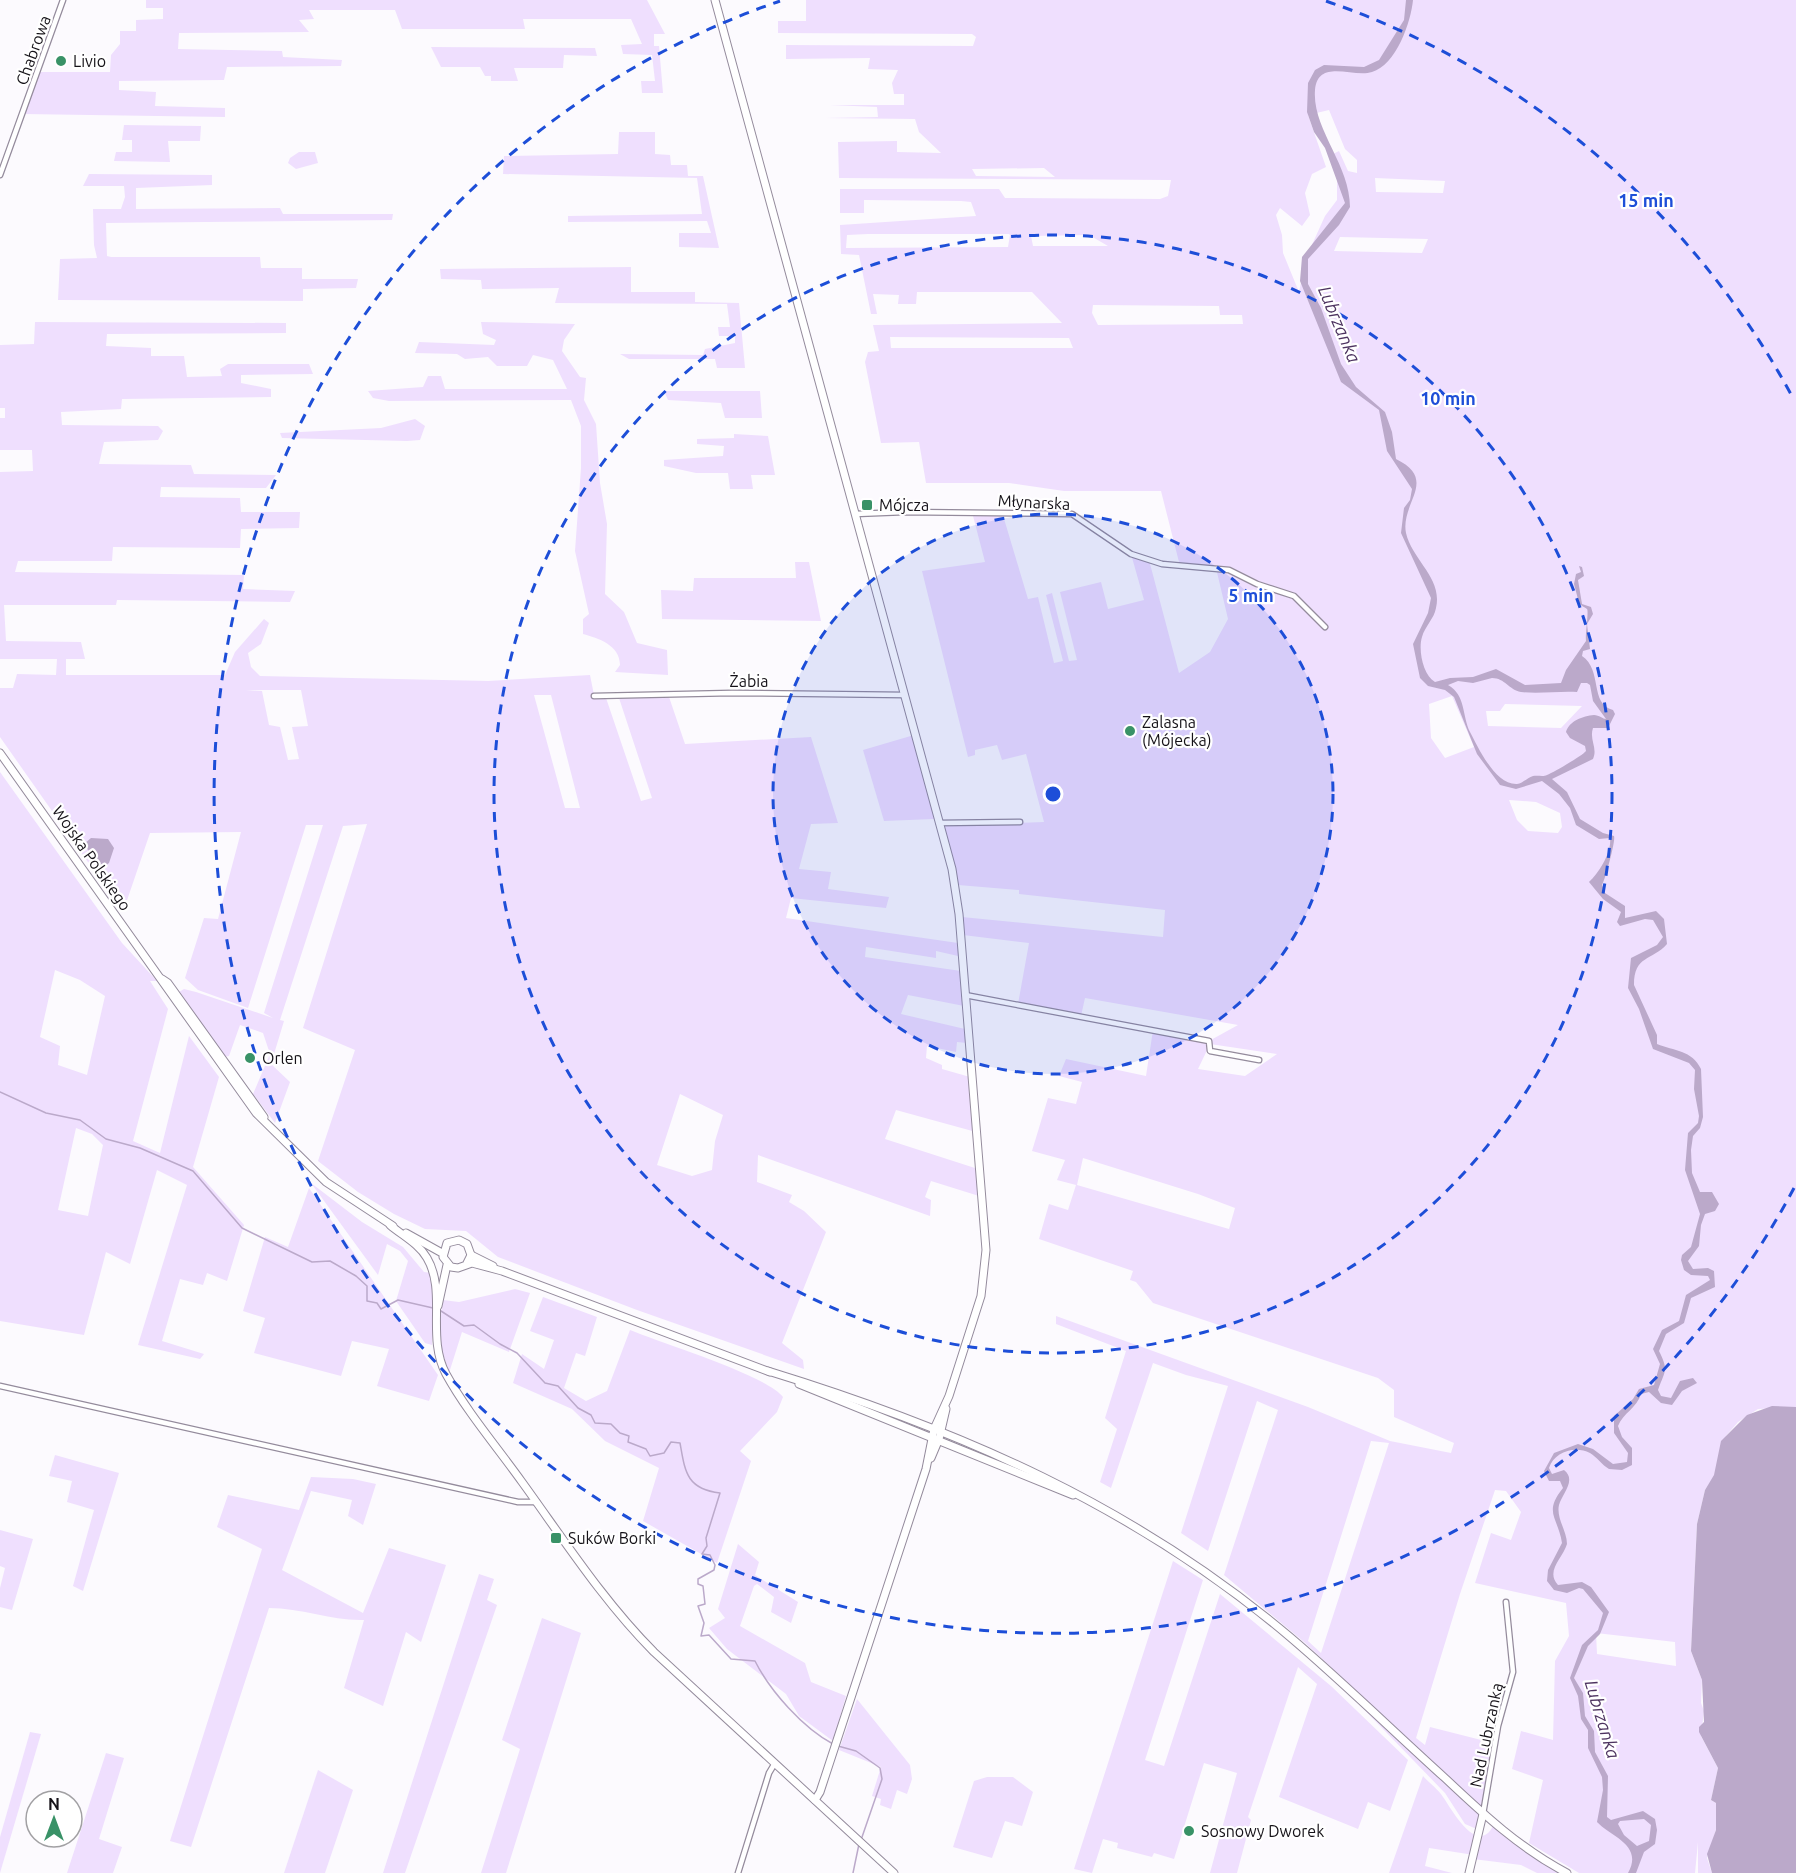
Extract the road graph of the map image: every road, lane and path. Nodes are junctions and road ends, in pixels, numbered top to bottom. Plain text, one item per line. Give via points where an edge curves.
1 (63, 0) edge
2 (715, 0) edge
3 (2, 165) edge
4 (0, 175) edge
5 (855, 514) junction
6 (1325, 627) dead end
7 (905, 694) junction
8 (594, 696) dead end
9 (0, 753) edge
10 (1020, 822) dead end
11 (939, 823) junction
12 (966, 995) junction
13 (1259, 1060) dead end
14 (390, 1225) junction
15 (410, 1235) junction
16 (445, 1245) junction
17 (442, 1253) junction
18 (471, 1255) junction
19 (467, 1263) junction
20 (451, 1266) junction
21 (502, 1271) junction
22 (436, 1309) junction
23 (0, 1386) edge
24 (937, 1434) junction
25 (537, 1502) junction
26 (1506, 1602) dead end
27 (775, 1763) junction
28 (815, 1800) junction
29 (1483, 1814) junction
30 (738, 1873) edge
31 (894, 1873) edge
32 (1469, 1873) edge
33 (1567, 1873) edge

1 - 3 street, Chabrowa
2 - 5 street
3 - 4 street, Chabrowa
5 - 6 street, Młynarska via 1072,514 1131,554 1162,564 1233,571 1294,596
5 - 7 street
7 - 8 street, Żabia
7 - 11 street
9 - 14 street, Wojska Polskiego via 242,1096 326,1182
10 - 11 street
11 - 12 street via 957,896
12 - 13 street via 1209,1041 1210,1051
12 - 24 street via 986,1257 981,1296
14 - 15 street
14 - 22 street via 427,1258 435,1280
15 - 16 street
15 - 17 street
16 - 17 street
16 - 18 street via 453,1240 462,1241 469,1246
17 - 20 street
18 - 19 street
18 - 21 street
19 - 20 street
19 - 21 street
20 - 22 street
21 - 24 street
22 - 25 street via 436,1341 446,1374
23 - 25 street via 518,1502
24 - 28 street
24 - 29 street via 1044,1476 1198,1566 1279,1628
25 - 27 street via 640,1638
26 - 29 street, Nad Lubrzanką via 1513,1672 1498,1726
27 - 28 street
27 - 30 street
28 - 31 street
29 - 32 street, Nad Lubrzanką
29 - 33 street via 1528,1850

